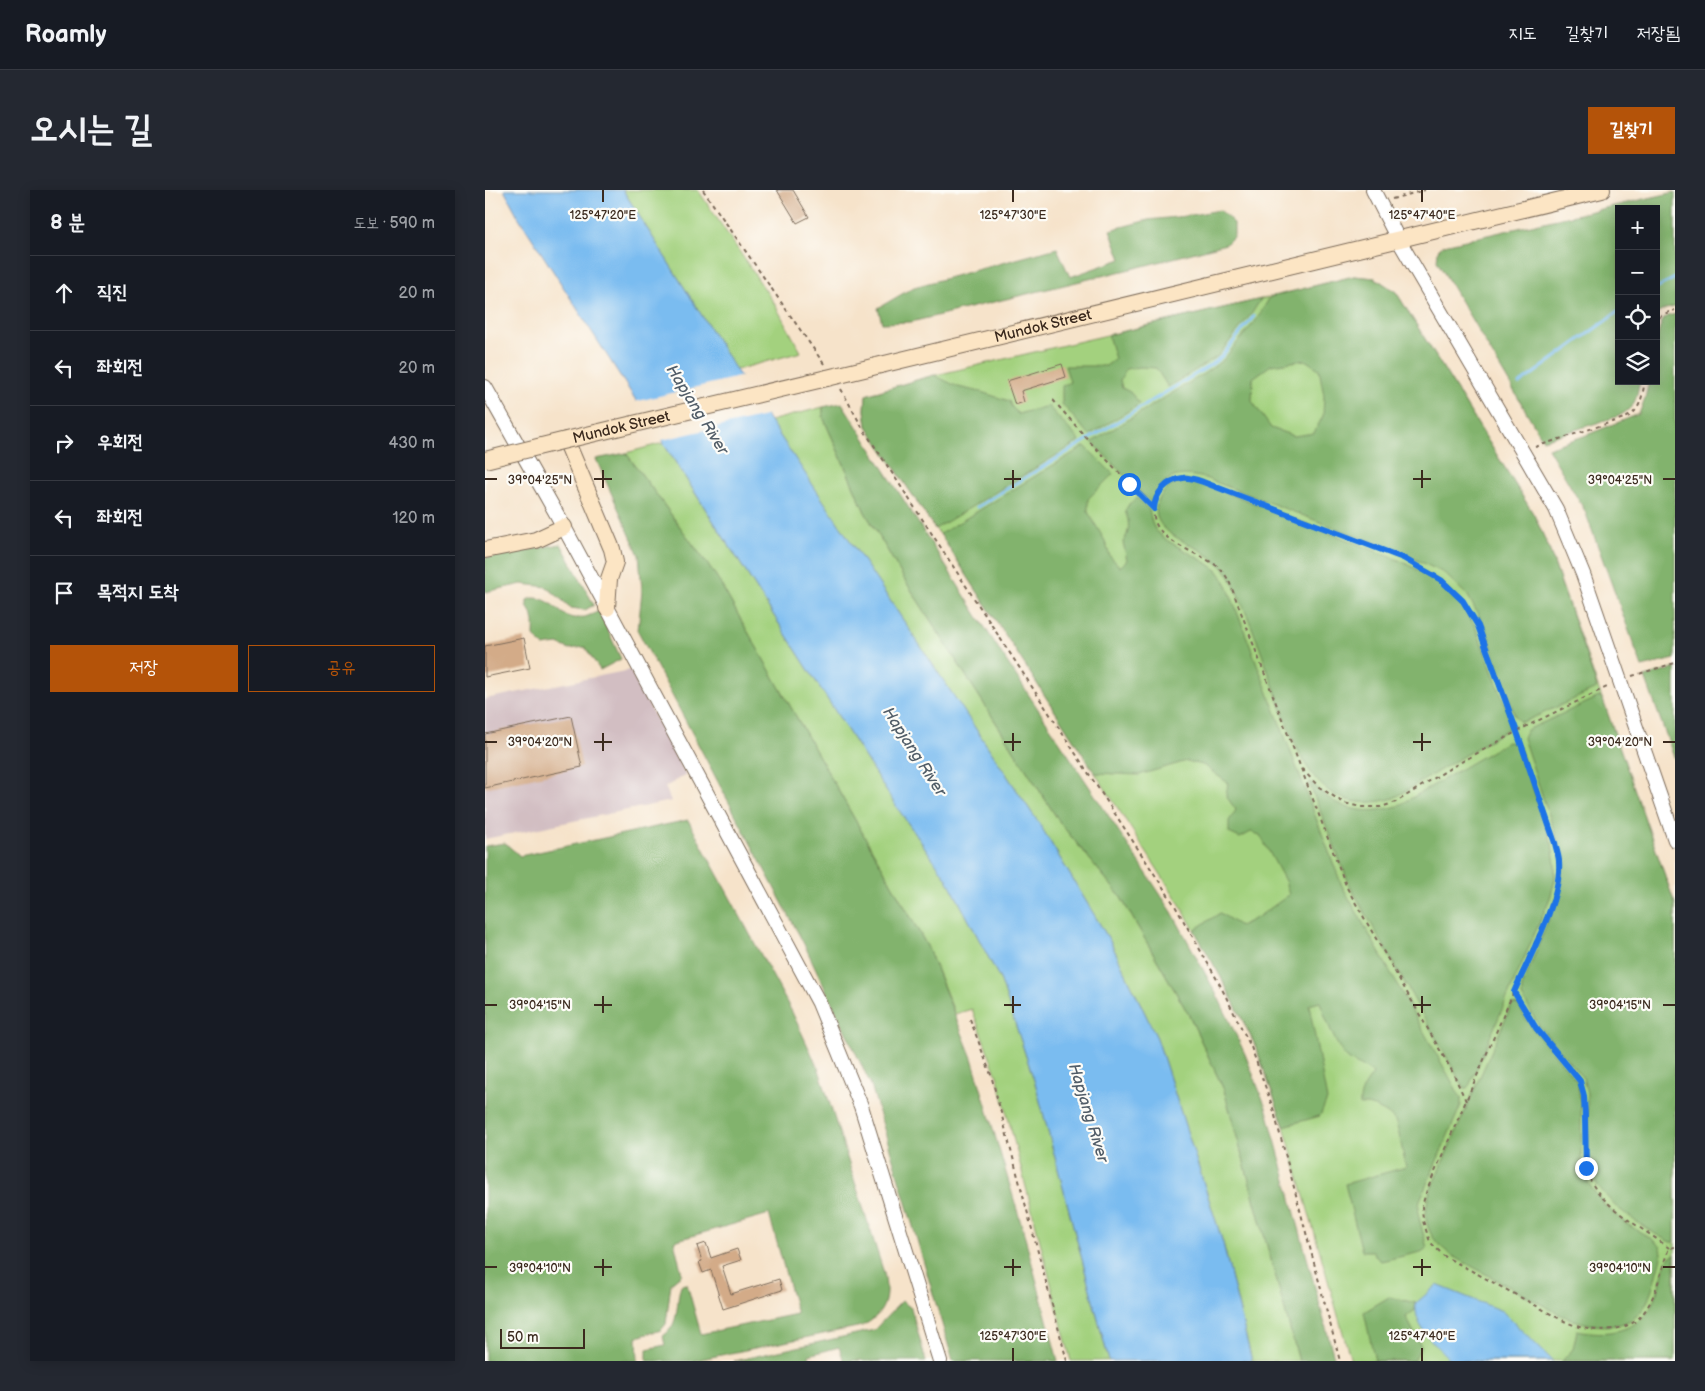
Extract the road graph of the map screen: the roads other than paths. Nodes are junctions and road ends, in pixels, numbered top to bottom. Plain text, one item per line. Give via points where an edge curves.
1 (1602, 190) edge
2 (1377, 196) edge
3 (1398, 239) junction
4 (485, 387) edge
5 (566, 440) junction
6 (485, 460) edge
7 (564, 527) junction
8 (485, 550) edge
9 (607, 608) junction
10 (1675, 840) edge
11 (939, 1361) edge

1 - 3 main road, Mundok Street
2 - 3 street
3 - 5 main road, Mundok Street, bridge
3 - 10 street via 1556,509 1583,574
4 - 7 street
5 - 6 main road, Mundok Street, bridge
5 - 9 main road via 612,549 615,562 609,580
7 - 8 main road via 535,540
7 - 9 street
9 - 11 street via 819,1002 861,1106

